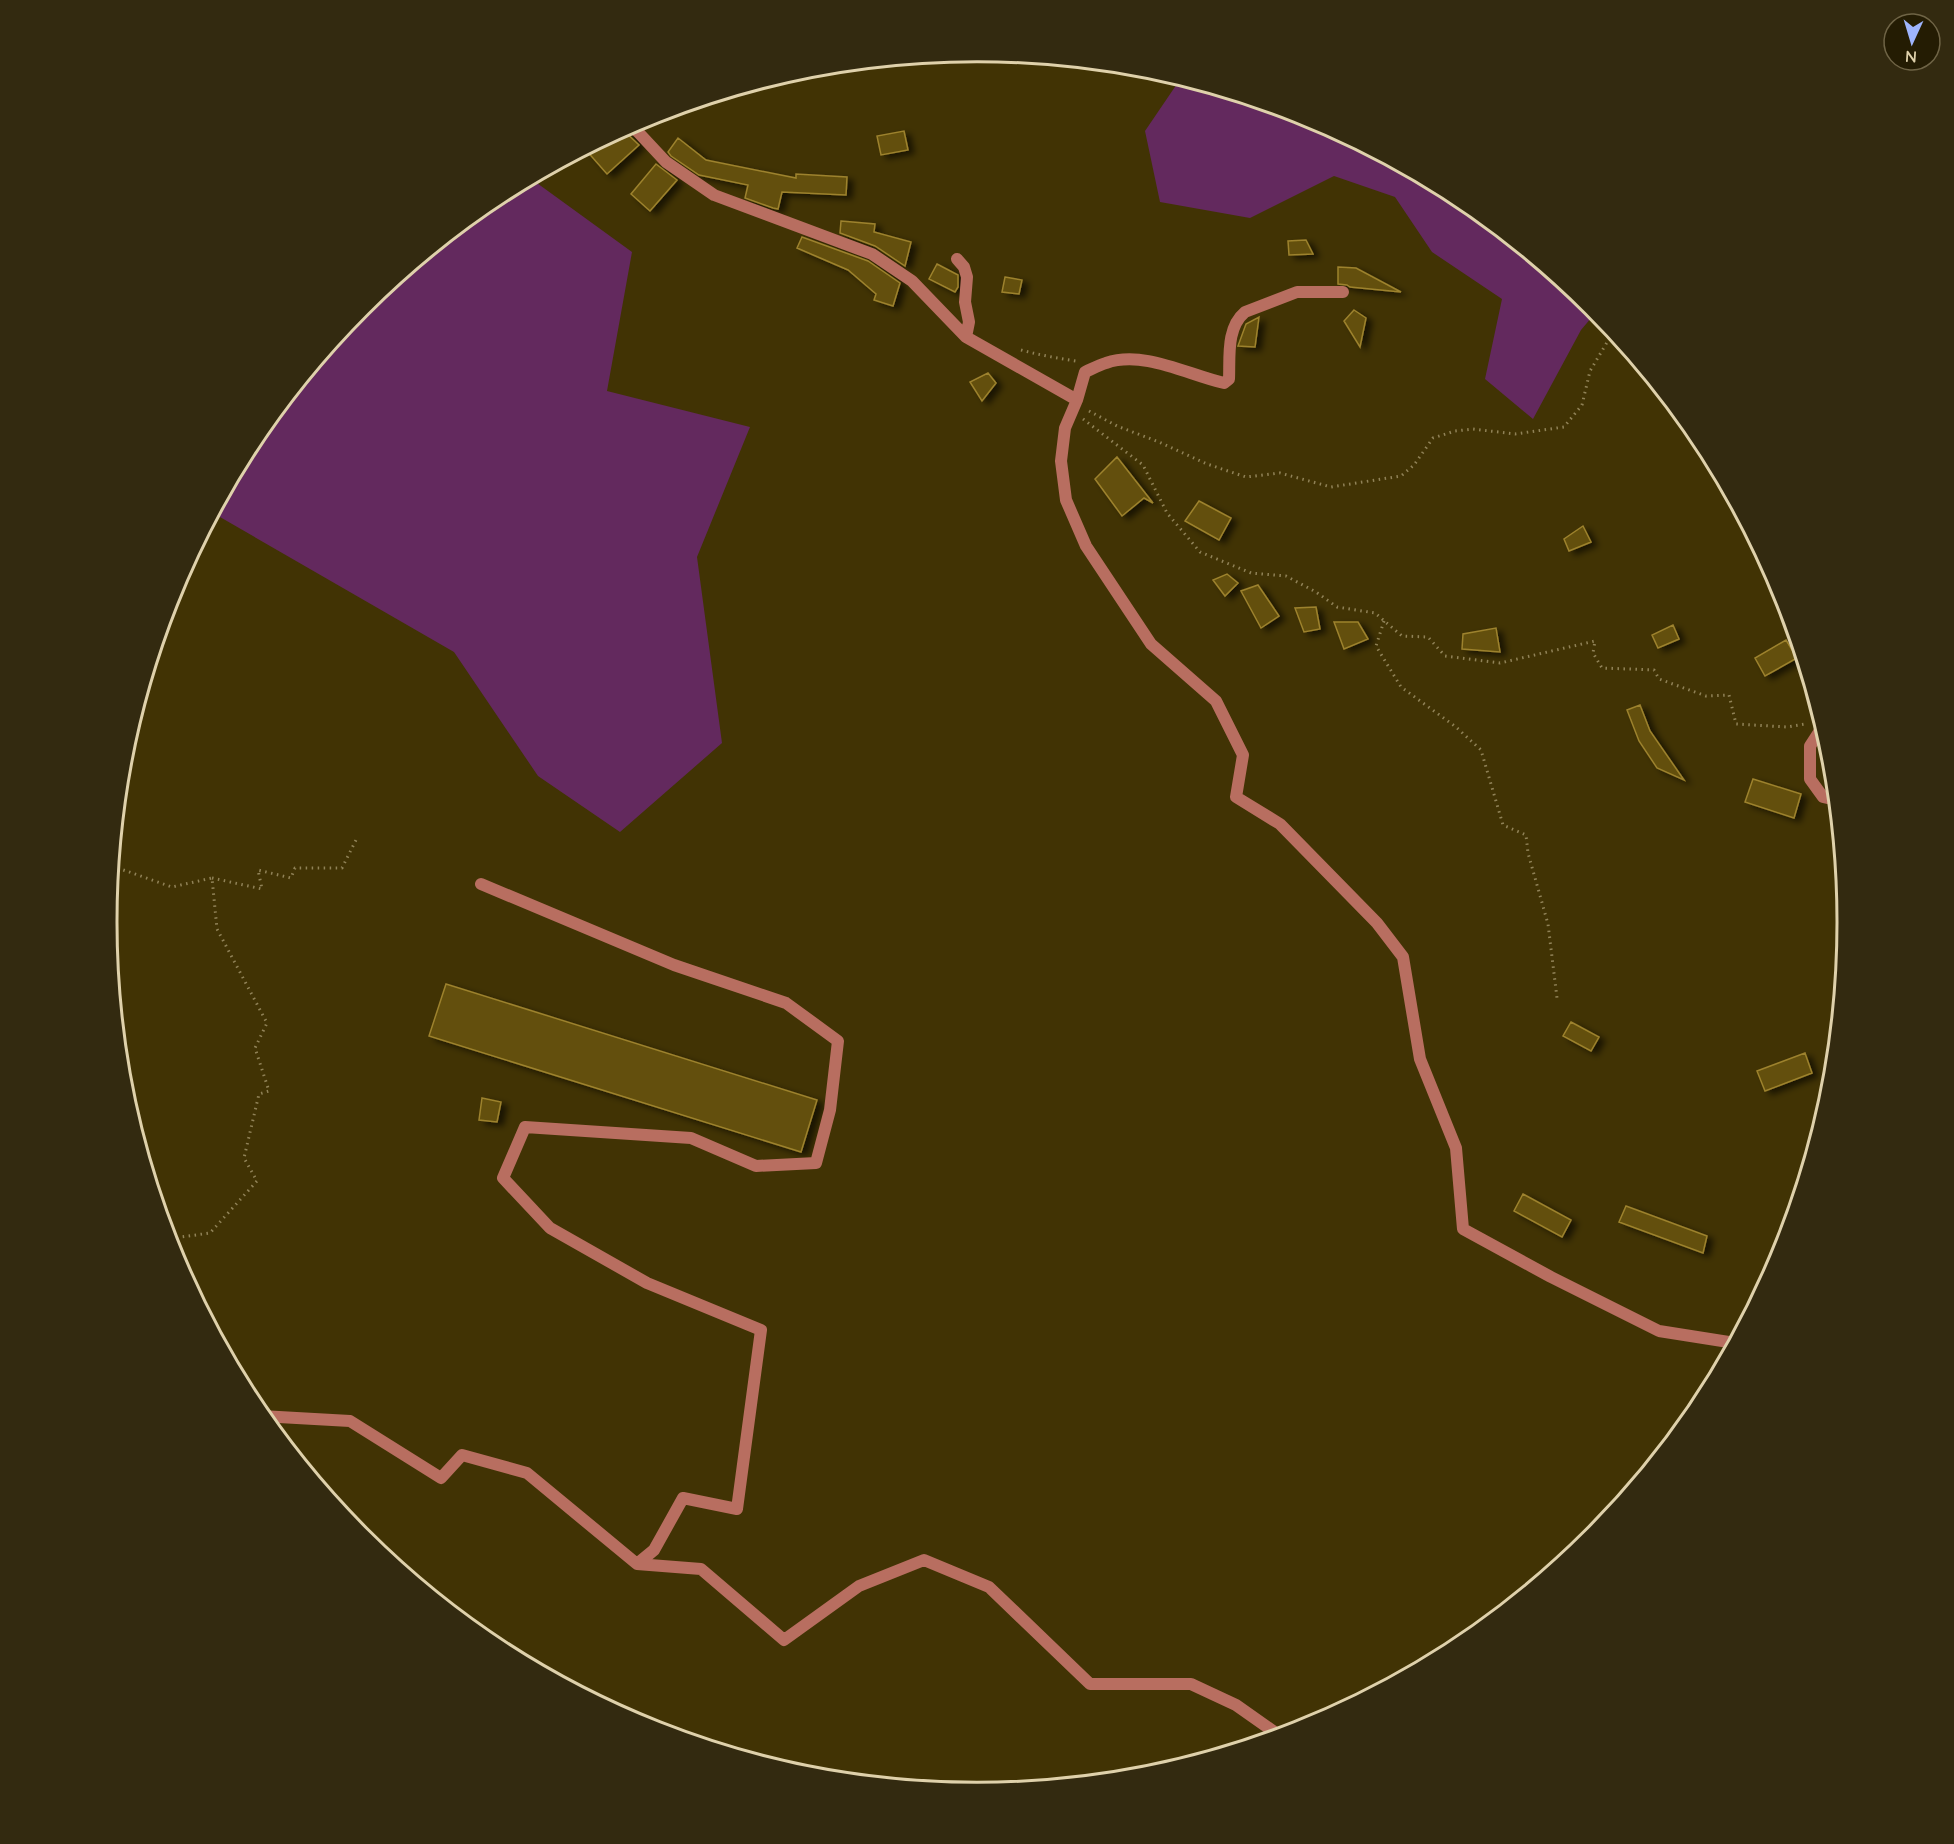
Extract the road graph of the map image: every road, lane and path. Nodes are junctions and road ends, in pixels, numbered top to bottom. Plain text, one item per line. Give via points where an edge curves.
1 (638, 132) edge
2 (957, 259) dead end
3 (1343, 292) dead end
4 (966, 337) junction
5 (1610, 340) edge
6 (1017, 348) dead end
7 (1082, 362) dead end
8 (1074, 405) junction
9 (1384, 621) junction
10 (1810, 723) dead end
11 (1817, 736) edge
12 (1828, 798) edge
13 (357, 838) dead end
14 (118, 868) edge
15 (212, 878) junction
16 (481, 884) dead end
17 (1557, 998) dead end
18 (177, 1238) edge
19 (1728, 1342) edge
20 (275, 1418) edge
21 (638, 1564) junction
22 (1272, 1730) edge

1 - 4 street via 666,162 714,195 872,254 912,282
2 - 4 street via 967,277
3 - 8 street via 1297,292 1245,312 1232,334 1228,380 1224,383 1158,364 1107,362 1085,372
4 - 8 street
5 - 8 path via 1590,371 1582,405 1564,427 1515,434 1455,431 1433,438 1401,476 1331,486 1280,472 1246,477 1236,474
6 - 7 path
8 - 9 path via 1143,465 1167,513 1200,552 1251,573 1286,576 1337,607 1375,613
8 - 19 street via 1065,428 1061,461 1066,500 1086,546 1152,644 1216,701 1243,755 1236,796 1280,824 1377,923 1403,957 1420,1059 1456,1148 1463,1229 1659,1331
9 - 10 path via 1402,636 1428,637 1445,656 1500,663 1595,641 1593,653 1602,668 1654,670 1659,679 1706,696 1729,695 1736,724 1787,727
9 - 17 path via 1376,646 1401,687 1481,750 1503,825 1527,835 1528,853 1548,924
11 - 12 street via 1810,746 1810,778 1823,797
13 - 15 path via 342,868 295,868 291,878 258,870 262,889
14 - 15 path via 172,887
15 - 18 path via 217,929 267,1023 255,1048 269,1091 259,1094 244,1158 257,1181 210,1233
16 - 21 street via 674,965 786,1003 838,1041 830,1110 816,1162 756,1166 691,1138 525,1127 503,1178 550,1228 647,1283 761,1330 737,1509 683,1498 654,1550
20 - 21 street via 350,1421 441,1478 462,1455 527,1473
21 - 22 street via 701,1569 784,1640 859,1586 924,1560 989,1587 1090,1684 1191,1684 1236,1705

